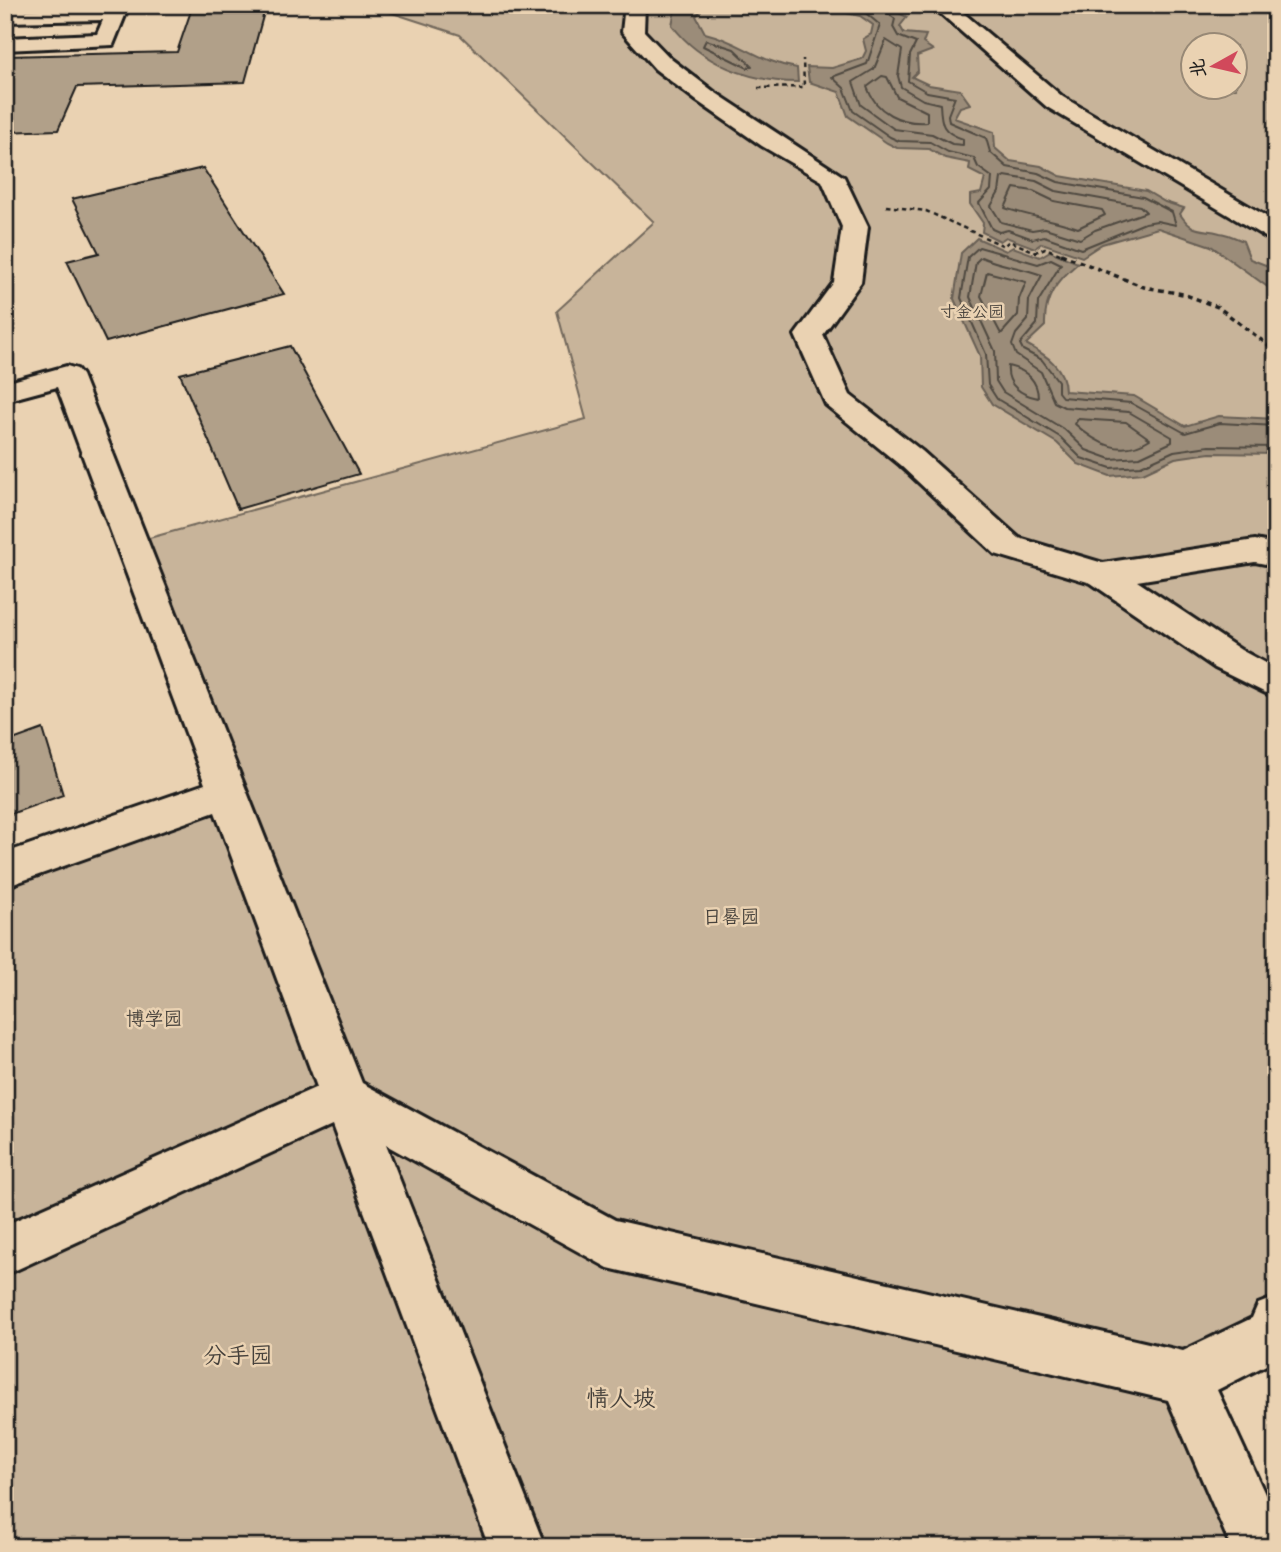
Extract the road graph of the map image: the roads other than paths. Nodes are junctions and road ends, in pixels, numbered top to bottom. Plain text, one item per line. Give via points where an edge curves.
1 (635, 5) edge
2 (940, 5) edge
3 (5, 16) edge
4 (5, 44) edge
5 (1276, 233) edge
6 (5, 392) edge
7 (1276, 555) edge
8 (1103, 575) junction
9 (1276, 685) edge
10 (227, 792) junction
11 (5, 870) edge
12 (344, 1097) junction
13 (5, 1250) edge
14 (1276, 1322) edge
15 (1185, 1378) junction
16 (517, 1547) edge
17 (1260, 1547) edge

1 - 8 street via 633,32 663,64 770,141 832,177 855,227 847,282 809,335 837,398 1007,546
2 - 5 street via 1055,102
3 - 4 street via 116,13 105,40
6 - 10 street via 67,375
7 - 8 street via 1255,551
8 - 9 street via 1228,659
10 - 11 street
10 - 12 street
12 - 13 street
12 - 15 street via 608,1243
12 - 16 street
14 - 15 street via 1272,1335
15 - 17 street

